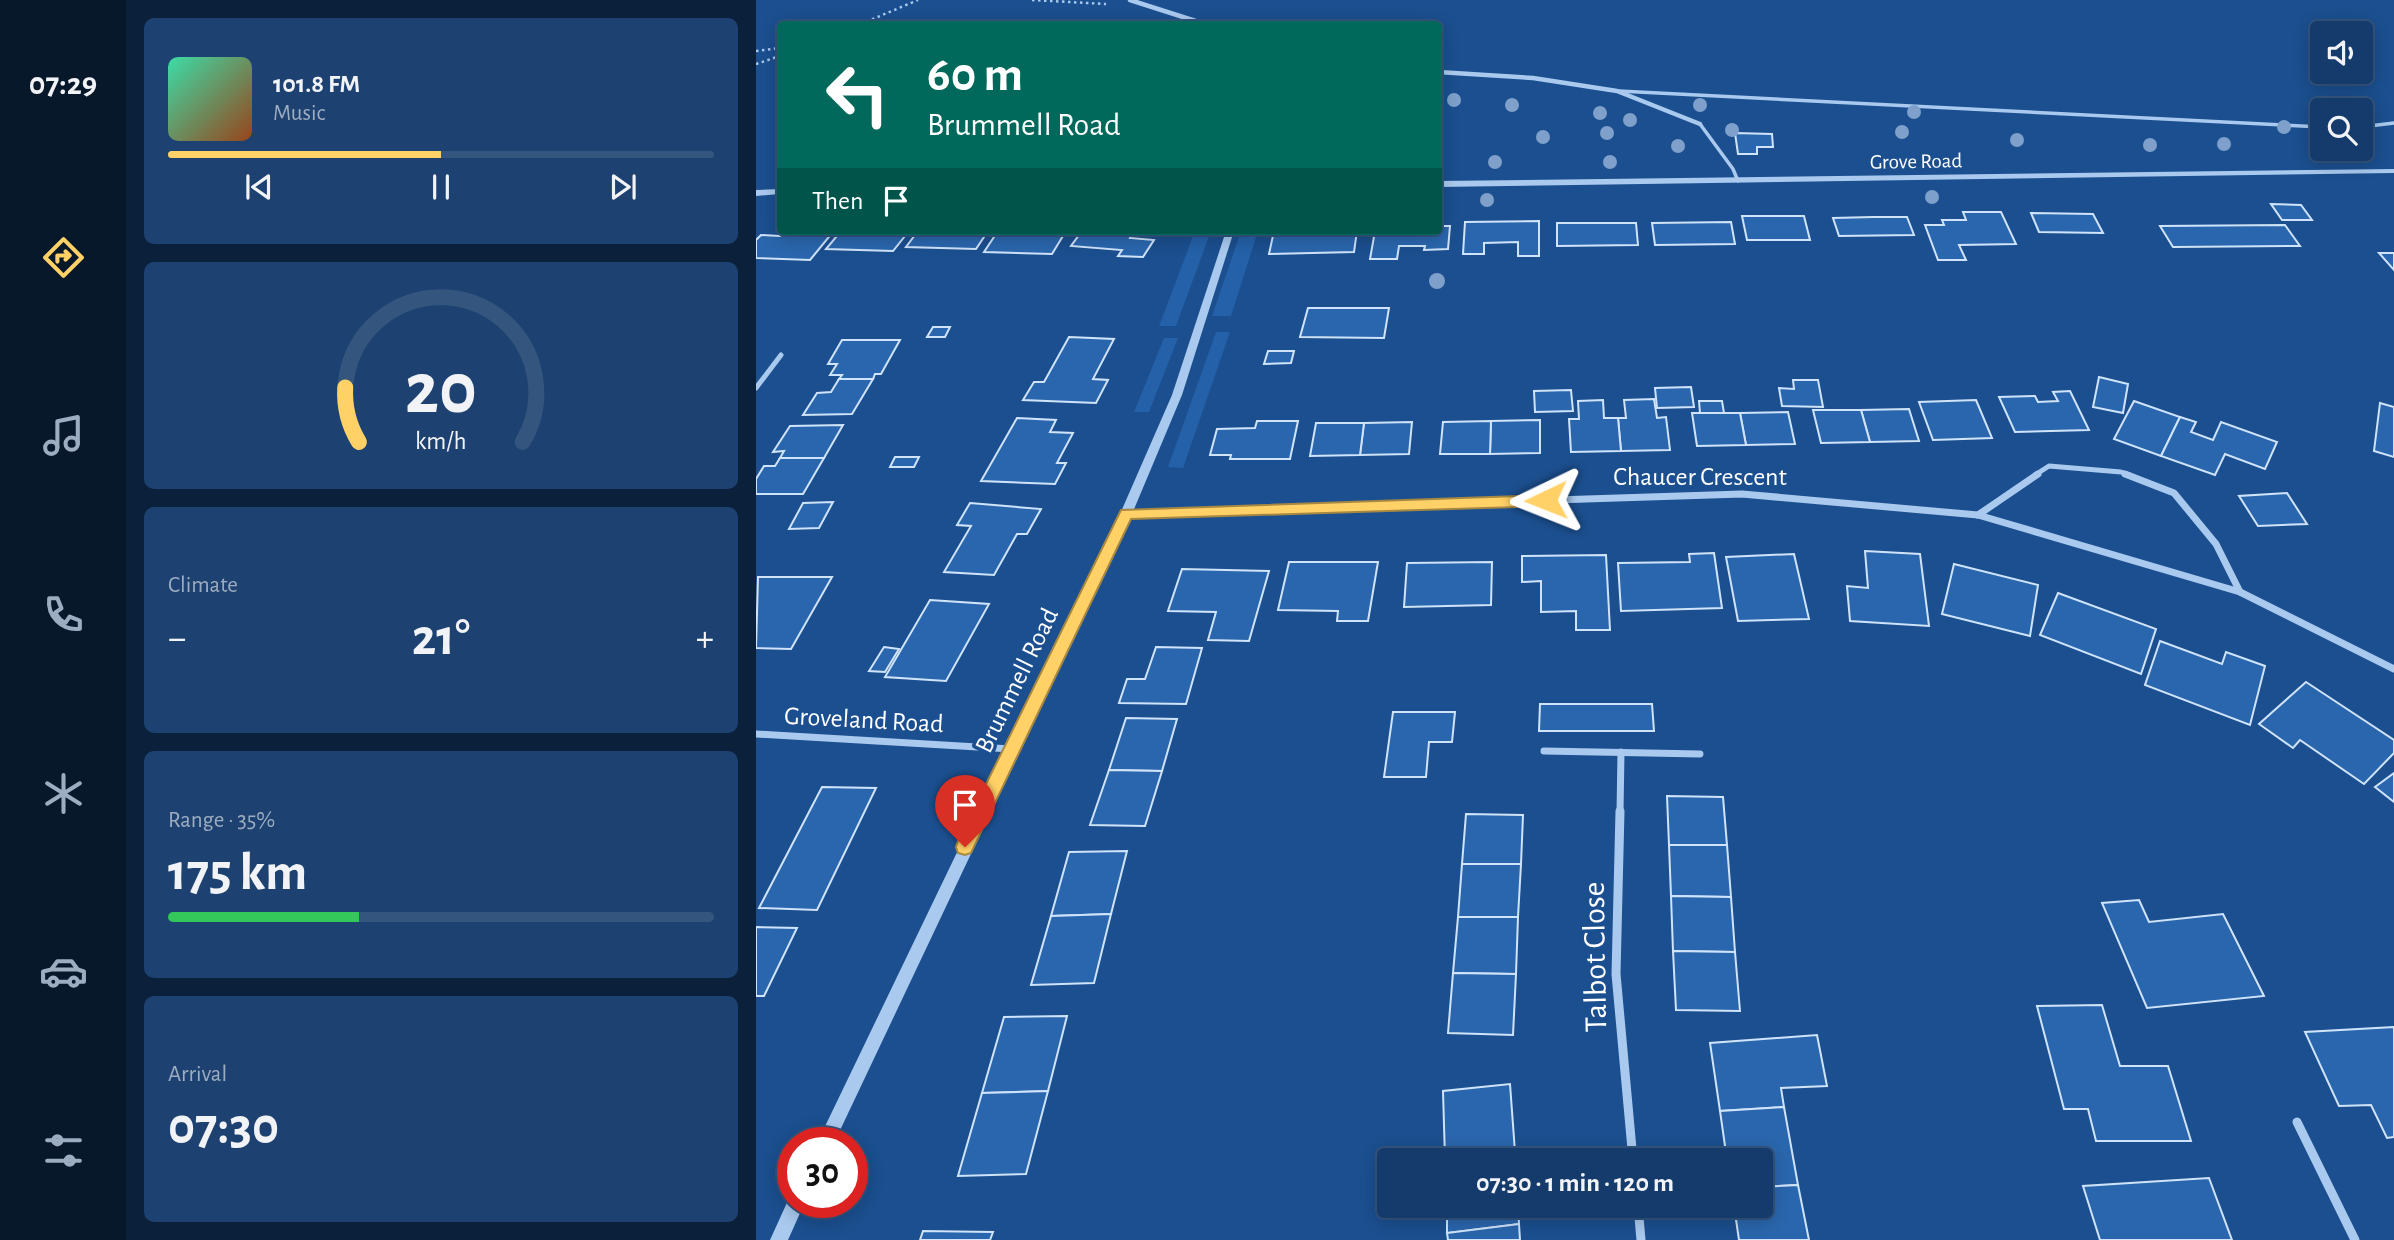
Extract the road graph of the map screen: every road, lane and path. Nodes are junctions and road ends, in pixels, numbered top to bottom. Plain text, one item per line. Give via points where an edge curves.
1 (918, 0) edge
2 (1032, 0) edge
3 (1130, 0) edge
4 (1156, 9) junction
5 (868, 21) edge
6 (1195, 21) edge
7 (777, 48) edge
8 (756, 51) edge
9 (777, 57) edge
10 (756, 64) edge
11 (1442, 72) edge
12 (1617, 91) junction
13 (2394, 123) edge
14 (1700, 124) joint
15 (2310, 126) edge
16 (2373, 126) edge
17 (1720, 152) joint
18 (2394, 171) edge
19 (1738, 181) junction
20 (1442, 184) edge
21 (777, 192) edge
22 (756, 193) edge
23 (1229, 235) edge
24 (781, 355) dead end
25 (756, 388) edge
26 (1126, 514) junction
27 (1978, 515) junction
28 (2240, 592) junction
29 (2394, 668) edge
30 (756, 734) edge
31 (1012, 749) junction
32 (1544, 751) dead end
33 (1621, 752) junction
34 (1700, 754) dead end
35 (2297, 1122) dead end
36 (833, 1127) edge
37 (1632, 1148) edge
38 (789, 1218) edge
39 (1639, 1218) edge
40 (779, 1240) edge
41 (1641, 1240) edge
42 (2355, 1240) edge

1 - 5 path
2 - 4 path
3 - 4 street
4 - 6 street
7 - 8 path
9 - 10 path
11 - 12 street via 1533,78
12 - 14 street
12 - 15 lane
13 - 16 lane
14 - 17 lane
17 - 19 lane
18 - 19 street, Grove Road
19 - 20 street, Grove Road
21 - 22 street
23 - 26 street, Brummell Road via 1177,396
24 - 25 street
26 - 27 street, Chaucer Crescent via 1742,494
26 - 31 street, Brummell Road
27 - 28 street, Chaucer Crescent
27 - 28 street via 2049,466 2121,472 2174,493 2216,544
28 - 29 street, Chaucer Crescent
30 - 31 street, Groveland Road
31 - 36 street, Brummell Road
32 - 33 street
33 - 34 street
33 - 37 street, Talbot Close via 1616,974
35 - 42 street
38 - 40 street
39 - 41 street

